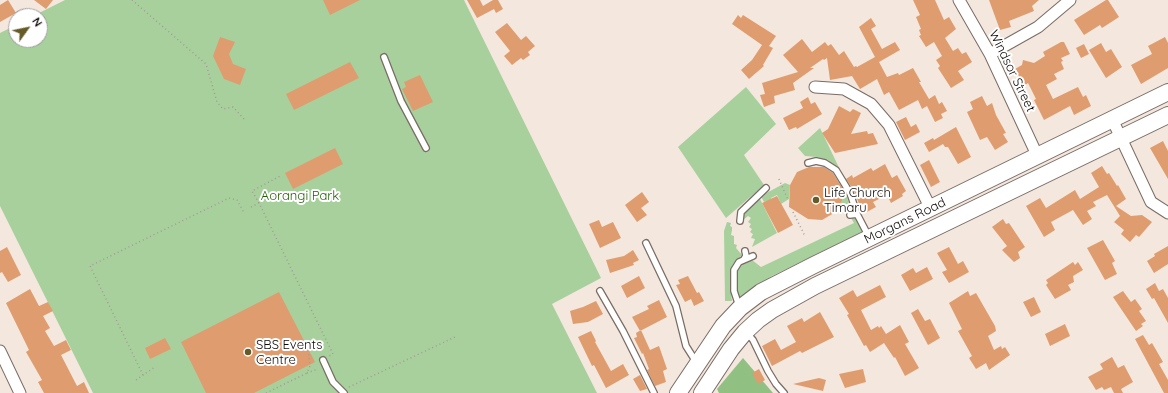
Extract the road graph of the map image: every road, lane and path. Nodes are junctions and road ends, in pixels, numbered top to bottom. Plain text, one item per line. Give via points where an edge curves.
1 (132, 0) edge
2 (960, 0) edge
3 (1070, 0) edge
4 (990, 54) junction
5 (384, 57) dead end
6 (815, 87) dead end
7 (1168, 92) edge
8 (1168, 115) edge
9 (244, 119) dead end
10 (1112, 119) junction
11 (1121, 137) junction
12 (426, 148) dead end
13 (1037, 155) junction
14 (808, 162) dead end
15 (282, 175) dead end
16 (779, 179) dead end
17 (766, 188) dead end
18 (958, 195) junction
19 (788, 200) dead end
20 (259, 203) junction
21 (251, 207) dead end
22 (931, 209) junction
23 (246, 210) dead end
24 (793, 212) dead end
25 (1168, 213) edge
26 (857, 214) junction
27 (967, 214) junction
28 (850, 215) dead end
29 (740, 221) dead end
30 (805, 236) dead end
31 (870, 238) junction
32 (646, 243) dead end
33 (745, 251) dead end
34 (753, 256) dead end
35 (744, 259) junction
36 (600, 291) dead end
37 (740, 308) junction
38 (745, 332) junction
39 (455, 337) dead end
40 (308, 348) dead end
41 (0, 351) edge
42 (324, 359) joint
43 (698, 362) junction
44 (154, 367) dead end
45 (322, 368) dead end
46 (307, 373) junction
47 (143, 375) junction
48 (136, 380) dead end
49 (348, 388) dead end
50 (20, 393) edge
51 (266, 393) edge
52 (344, 393) edge
53 (654, 393) edge
54 (678, 393) edge
55 (702, 393) edge
56 (784, 393) edge

1 - 9 path via 206,64 217,102 223,109 233,107
2 - 4 street, Windsor Street
3 - 4 street via 1038,27
4 - 13 street, Windsor Street
5 - 12 lane via 401,101
6 - 22 street via 844,89 871,104 889,125
7 - 10 street, Morgans Road
8 - 11 street, Morgans Road
10 - 11 street
10 - 13 street, Morgans Road
11 - 25 street via 1152,202
11 - 27 street, Morgans Road
13 - 18 street, Morgans Road
14 - 26 lane via 825,163 836,170 850,193
15 - 20 path via 252,191
16 - 19 path
17 - 29 lane via 741,212
18 - 22 street, Morgans Road
18 - 27 street
20 - 21 path
20 - 42 path via 334,354
22 - 31 street, Morgans Road
23 - 47 path via 243,211 237,200 229,198 90,266
24 - 30 path
26 - 28 lane
26 - 31 lane
27 - 38 street, Morgans Road via 792,298 758,320
31 - 37 street, Morgans Road via 776,284
32 - 43 lane via 676,306 686,346
33 - 35 lane
34 - 35 lane
35 - 37 lane via 736,266 732,276 735,298
36 - 53 lane
37 - 43 street, Morgans Road via 723,326
38 - 55 street, Morgans Road
38 - 56 lane via 757,346 768,371
39 - 49 path
40 - 46 path via 310,366
41 - 50 street
42 - 52 lane via 333,382
43 - 54 street, Morgans Road
44 - 47 path
45 - 46 path
46 - 51 path
47 - 48 path

